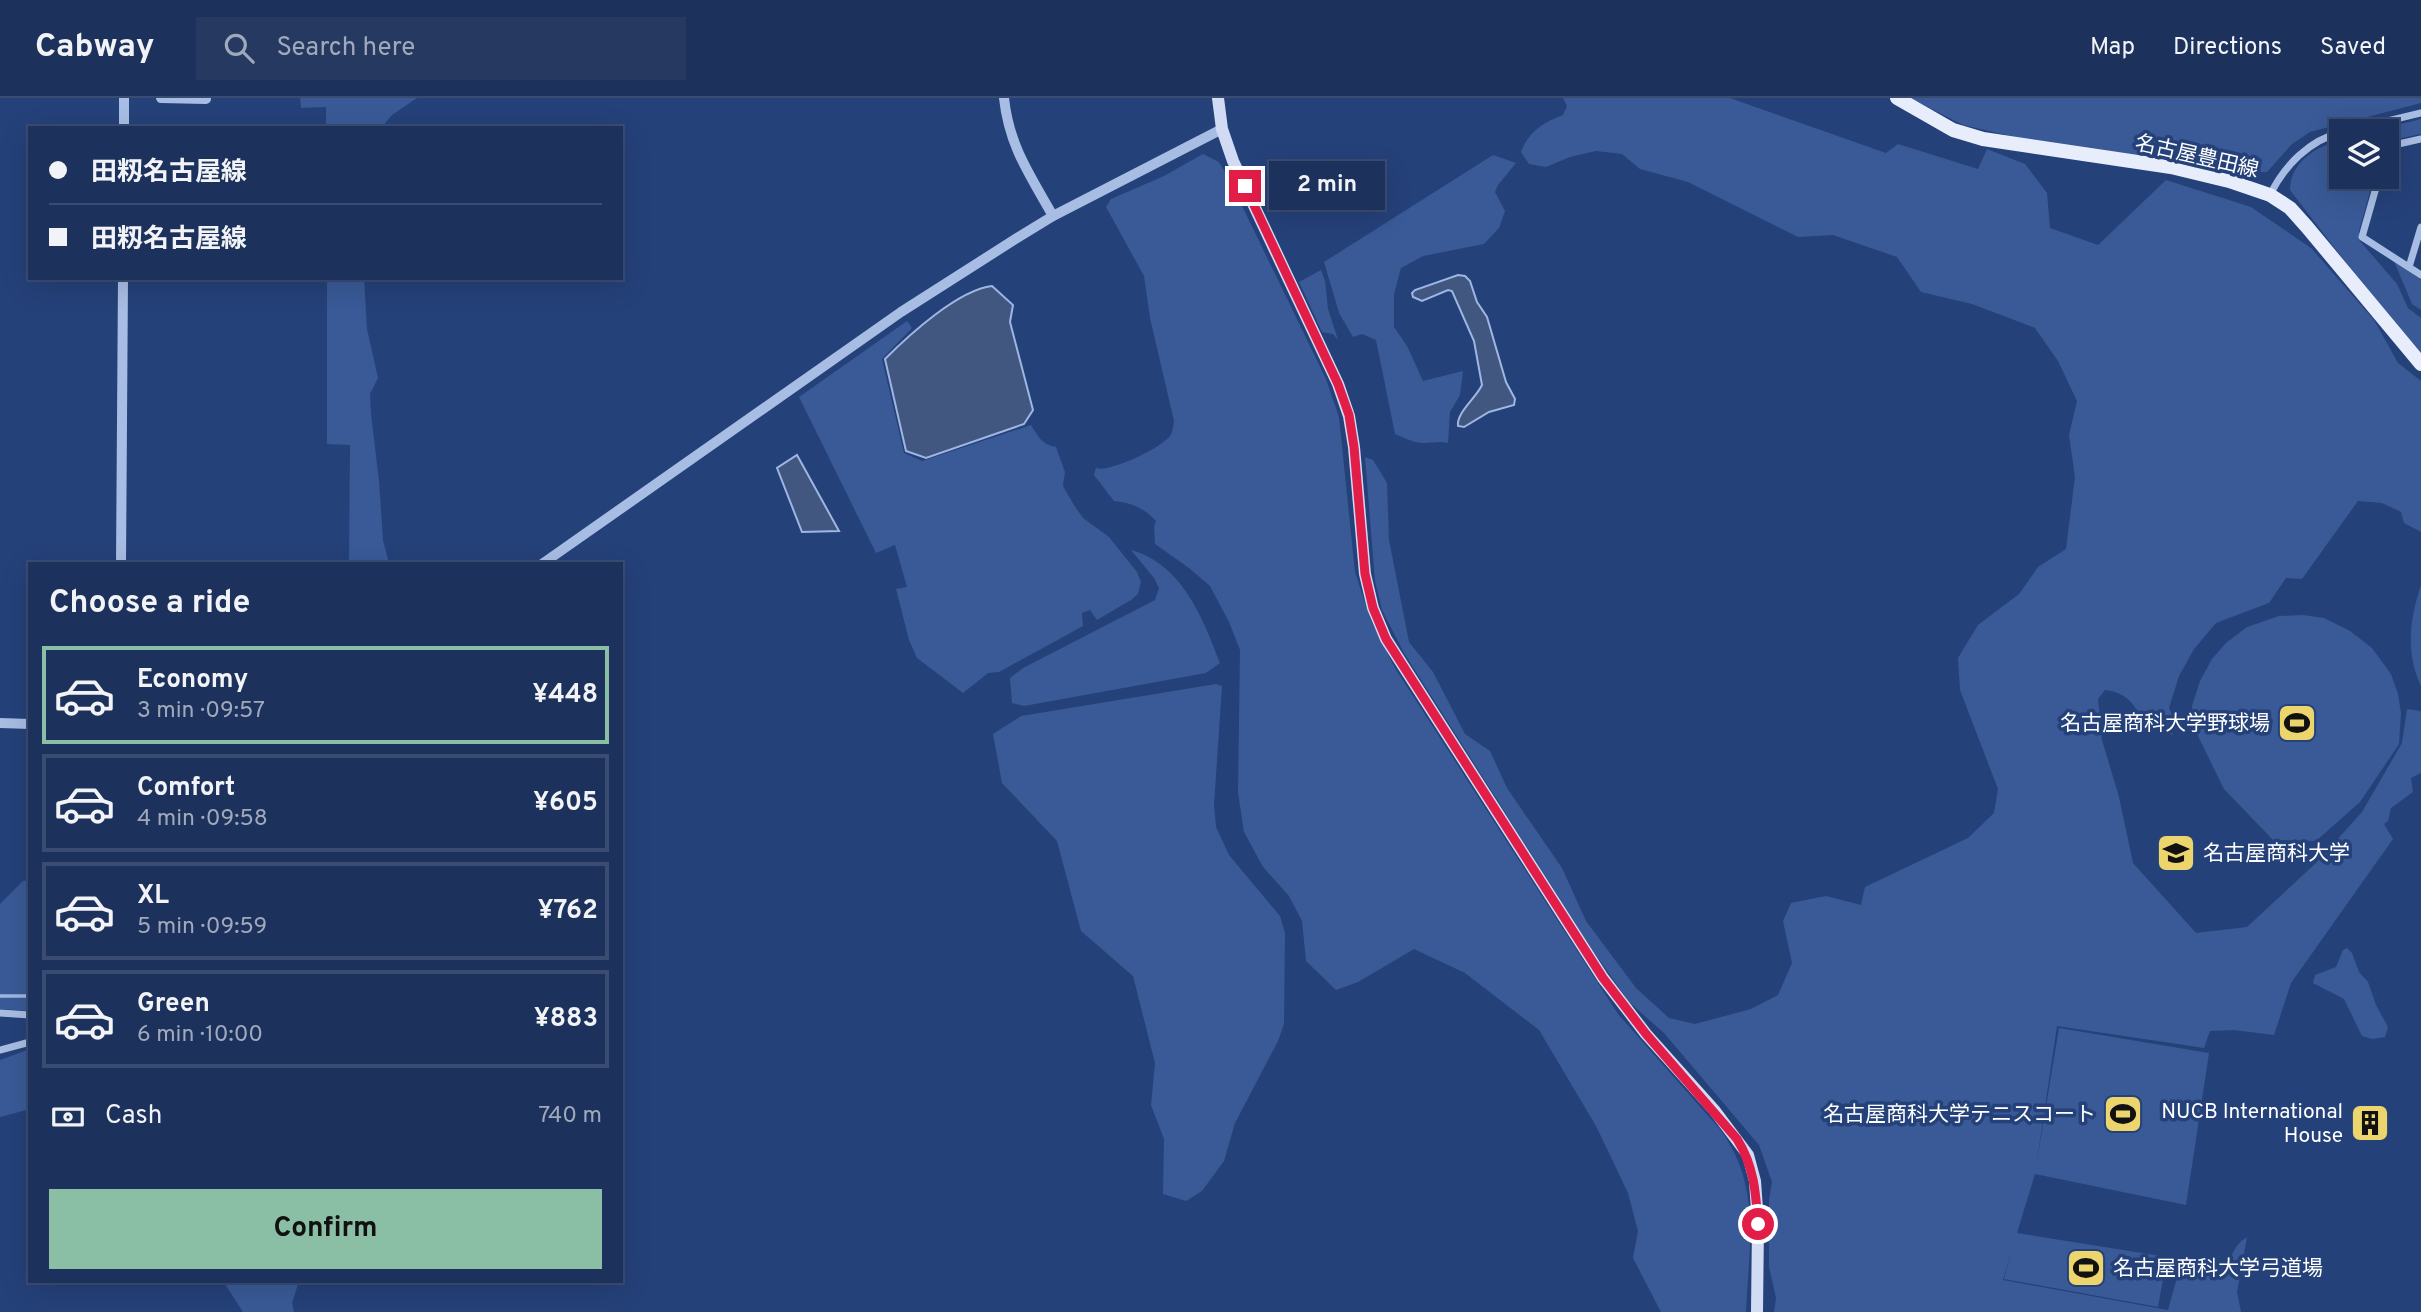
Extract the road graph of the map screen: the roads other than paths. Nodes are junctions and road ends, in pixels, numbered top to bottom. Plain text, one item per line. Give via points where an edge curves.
1 (124, 98) edge
2 (161, 98) edge
3 (1004, 98) edge
4 (1218, 98) edge
5 (1897, 98) edge
6 (206, 99) edge
7 (2421, 113) edge
8 (2397, 119) edge
9 (124, 126) edge
10 (1222, 128) junction
11 (2329, 139) edge
12 (2421, 139) edge
13 (2399, 144) edge
14 (2376, 189) edge
15 (2270, 195) junction
16 (1053, 216) junction
17 (2421, 227) edge
18 (2409, 267) junction
19 (2421, 275) edge
20 (123, 280) edge
21 (2421, 364) edge
22 (121, 562) edge
23 (545, 562) edge
24 (0, 723) edge
25 (28, 724) edge
26 (0, 1013) edge
27 (28, 1016) edge
28 (28, 1043) edge
29 (0, 1050) edge
30 (1757, 1312) edge

1 - 9 street
2 - 6 street
3 - 16 street via 1015,149
4 - 10 main road
5 - 15 main road, 名古屋豊田線 via 1953,130 1983,139 2171,167
7 - 8 street
10 - 16 street
10 - 30 main road via 1349,415 1365,574 1386,639 1603,978 1748,1156 1758,1224
11 - 15 street via 2308,148 2280,175
12 - 13 street
14 - 18 street via 2362,237
15 - 21 main road, 名古屋豊田線 via 2307,227
16 - 23 street via 901,312
17 - 18 street
18 - 19 street
20 - 22 street
24 - 25 street
26 - 27 street
28 - 29 street

